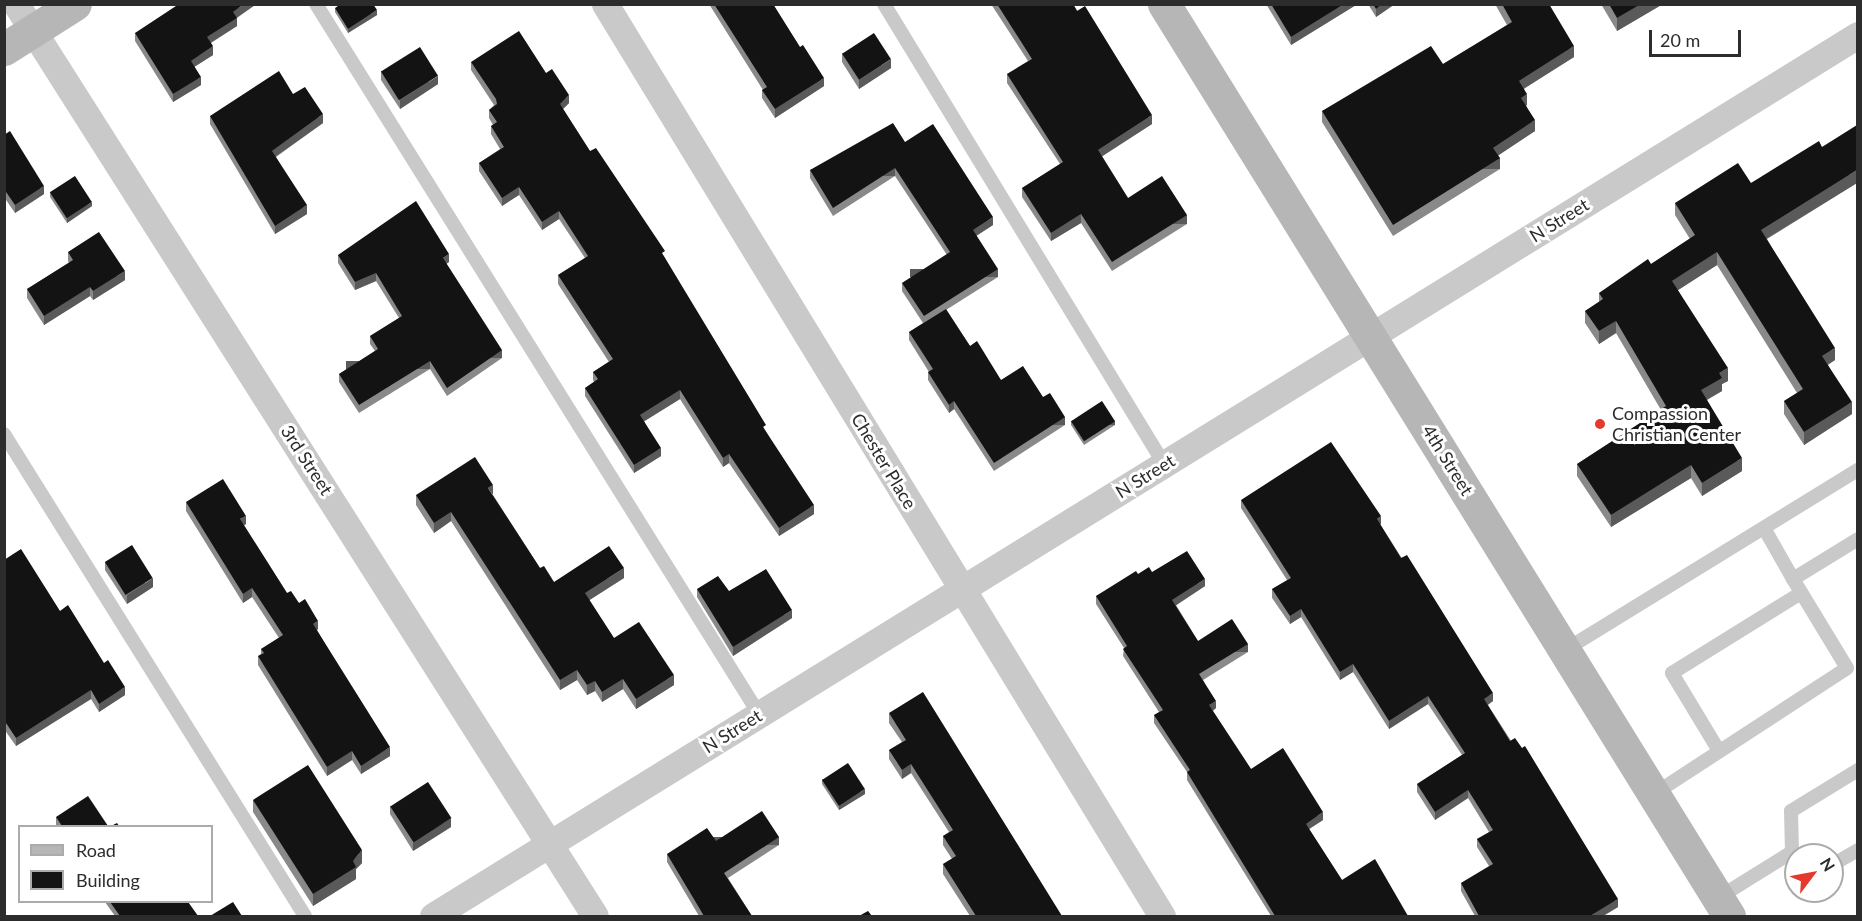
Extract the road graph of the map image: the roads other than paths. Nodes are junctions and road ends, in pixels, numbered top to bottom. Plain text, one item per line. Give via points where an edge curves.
1 (75, 4) edge
2 (316, 4) edge
3 (605, 4) edge
4 (884, 4) edge
5 (1164, 4) edge
6 (25, 18) edge
7 (1857, 35) edge
8 (4, 49) edge
9 (1371, 336) junction
10 (4, 434) edge
11 (1164, 464) junction
12 (1857, 470) edge
13 (1764, 528) junction
14 (1857, 539) edge
15 (1793, 579) junction
16 (962, 589) junction
17 (1801, 592) junction
18 (1565, 650) junction
19 (759, 714) junction
20 (1719, 751) junction
21 (1857, 770) edge
22 (1654, 794) junction
23 (551, 843) junction
24 (1794, 843) edge
25 (1857, 850) edge
26 (1844, 858) edge
27 (1784, 862) edge
28 (1724, 907) edge
29 (304, 916) edge
30 (433, 916) edge
31 (595, 916) edge
32 (1162, 916) edge

1 - 6 street
2 - 19 lane
3 - 16 street, Chester Place
4 - 11 lane
5 - 9 street, 4th Street
6 - 8 street
6 - 23 street, 3rd Street
7 - 9 street, N Street
9 - 11 street, N Street
9 - 18 street, 4th Street
10 - 29 lane
11 - 16 street, N Street
12 - 13 lane
13 - 15 lane
13 - 18 lane
14 - 15 lane
15 - 17 lane
16 - 19 street, N Street
16 - 32 street, Chester Place
17 - 20 lane via 1847,668
17 - 20 lane via 1672,673
18 - 22 street, 4th Street
19 - 23 street, N Street
20 - 22 lane
21 - 24 lane via 1791,811
22 - 28 street, 4th Street
23 - 30 street, N Street
23 - 31 street, 3rd Street
25 - 26 lane
27 - 28 lane

